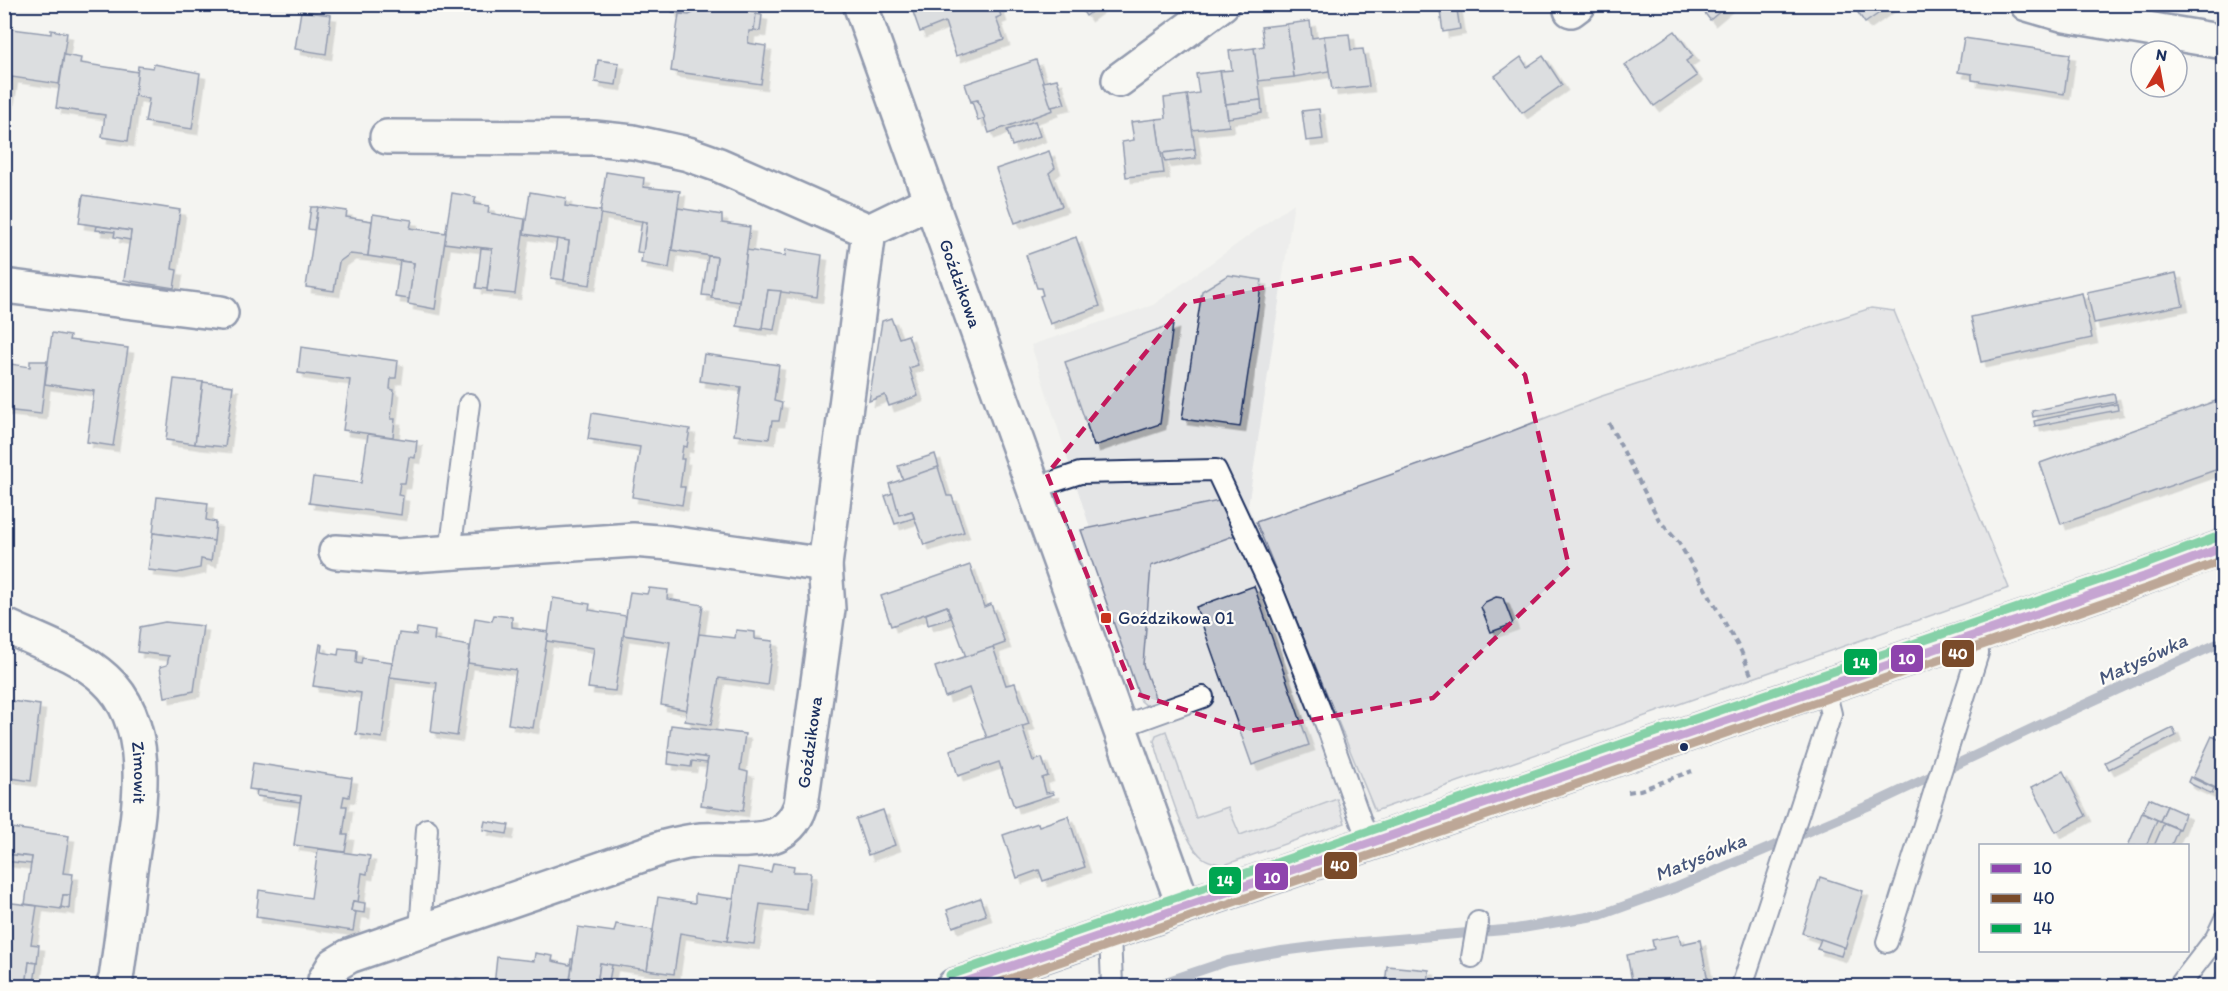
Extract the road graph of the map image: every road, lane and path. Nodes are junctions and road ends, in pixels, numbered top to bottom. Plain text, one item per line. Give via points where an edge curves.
1 (860, 4) edge
2 (1222, 4) edge
3 (2027, 4) edge
4 (2223, 42) edge
5 (1119, 80) dead end
6 (387, 137) dead end
7 (931, 201) junction
8 (868, 231) junction
9 (4, 286) edge
10 (221, 313) dead end
11 (469, 404) dead end
12 (1609, 423) dead end
13 (1034, 488) junction
14 (2223, 547) edge
15 (336, 552) dead end
16 (450, 553) junction
17 (825, 566) junction
18 (4, 625) edge
19 (1975, 634) junction
20 (1755, 686) dead end
21 (1824, 686) junction
22 (1203, 697) dead end
23 (1120, 727) junction
24 (427, 829) dead end
25 (1369, 844) junction
26 (1184, 907) junction
27 (2223, 921) edge
28 (1478, 922) dead end
29 (420, 932) junction
30 (1110, 933) junction
31 (1887, 942) dead end
32 (1472, 957) dead end
33 (325, 980) dead end
34 (113, 987) edge
35 (954, 987) edge
36 (1112, 987) edge
37 (1742, 987) edge
38 (2179, 987) edge

1 - 7 street, Goździkowa
2 - 5 street
3 - 4 street via 2065,15
6 - 8 street via 594,138 633,142 719,165
7 - 8 street
7 - 13 street, Goździkowa
8 - 17 street, Goździkowa
9 - 10 street
11 - 16 lane
12 - 20 path via 1659,520 1678,543 1741,651
13 - 23 street, Goździkowa
13 - 25 lane via 1080,473 1216,470 1273,592
14 - 19 street
15 - 16 street via 397,556
16 - 17 street via 633,540
17 - 29 street, Goździkowa via 828,609 801,805 790,827 768,838 699,840 665,847
18 - 34 street, Zimowit via 86,664 120,696 131,716 136,733 140,799
19 - 21 street
19 - 31 lane via 1978,653
21 - 25 street
21 - 37 lane via 1831,714
22 - 23 lane
23 - 26 street, Goździkowa
24 - 29 lane
25 - 26 street
26 - 30 street
27 - 38 lane via 2216,938
28 - 32 lane
29 - 33 street, Goździkowa via 349,956 334,965
30 - 35 street
30 - 36 lane

